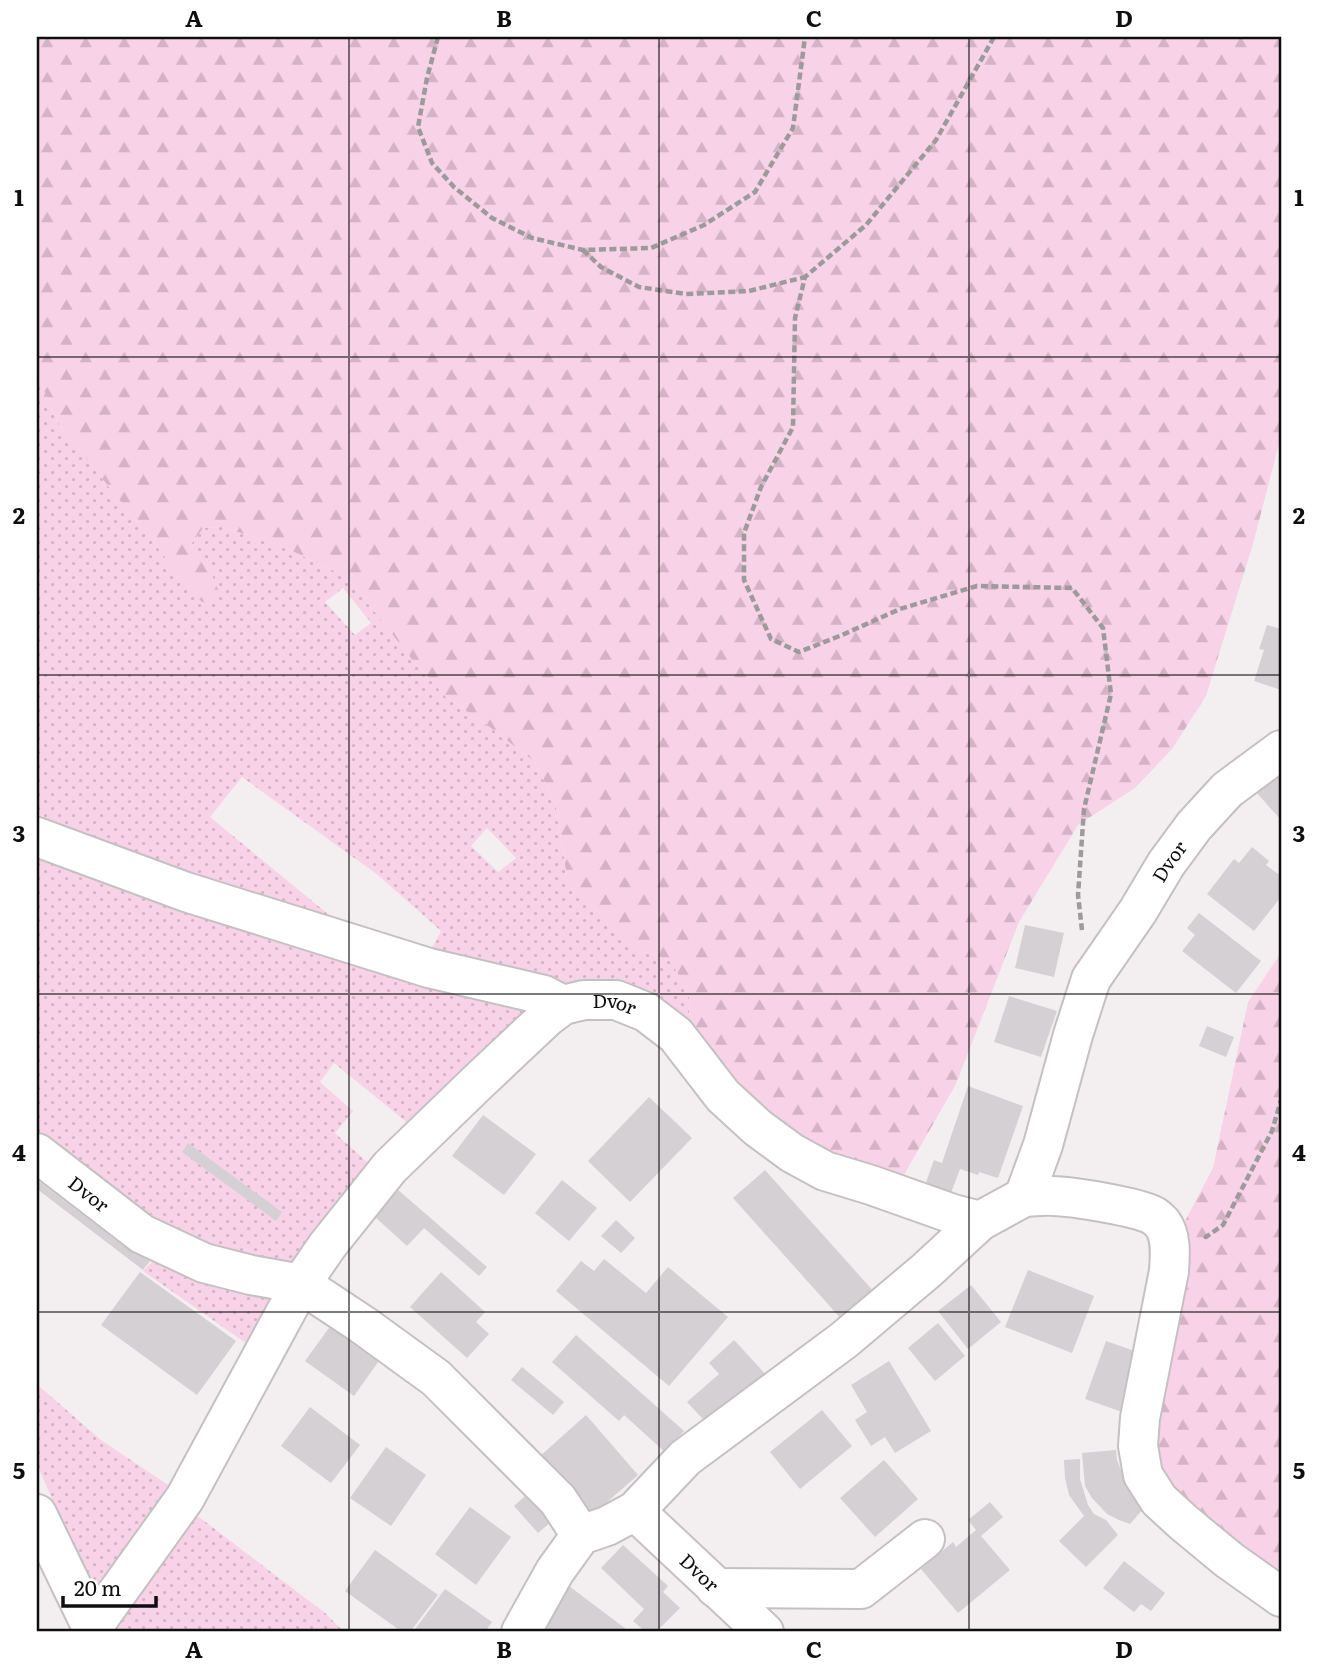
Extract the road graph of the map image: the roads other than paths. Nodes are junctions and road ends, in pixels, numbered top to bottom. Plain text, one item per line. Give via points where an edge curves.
1 (1281, 750) edge
2 (37, 837) edge
3 (563, 1005) junction
4 (37, 1153) edge
5 (1024, 1197) junction
6 (980, 1221) junction
7 (300, 1284) junction
8 (635, 1511) junction
9 (37, 1514) edge
10 (581, 1535) junction
11 (925, 1539) dead end
12 (716, 1588) junction
13 (1281, 1597) edge
14 (93, 1630) edge
15 (521, 1632) edge
16 (764, 1632) edge

1 - 5 street, Dvor via 1227,790 1194,826 1091,979
2 - 3 street via 213,901 429,968 544,995
3 - 6 street, Dvor via 616,1000 646,1012 676,1035 723,1096 792,1153 825,1171
3 - 7 street via 390,1167
4 - 7 street, Dvor via 142,1234 204,1263
5 - 6 street
5 - 13 street via 1052,1195 1133,1209 1153,1215 1162,1224 1170,1255 1140,1418 1143,1475 1159,1500 1183,1522
6 - 8 street via 844,1340 685,1458
7 - 10 street, Dvor via 436,1378 558,1500
7 - 14 street via 185,1498
8 - 10 street
8 - 12 street, Dvor
9 - 14 street
10 - 15 street
11 - 12 street via 861,1589
12 - 16 street, Dvor

